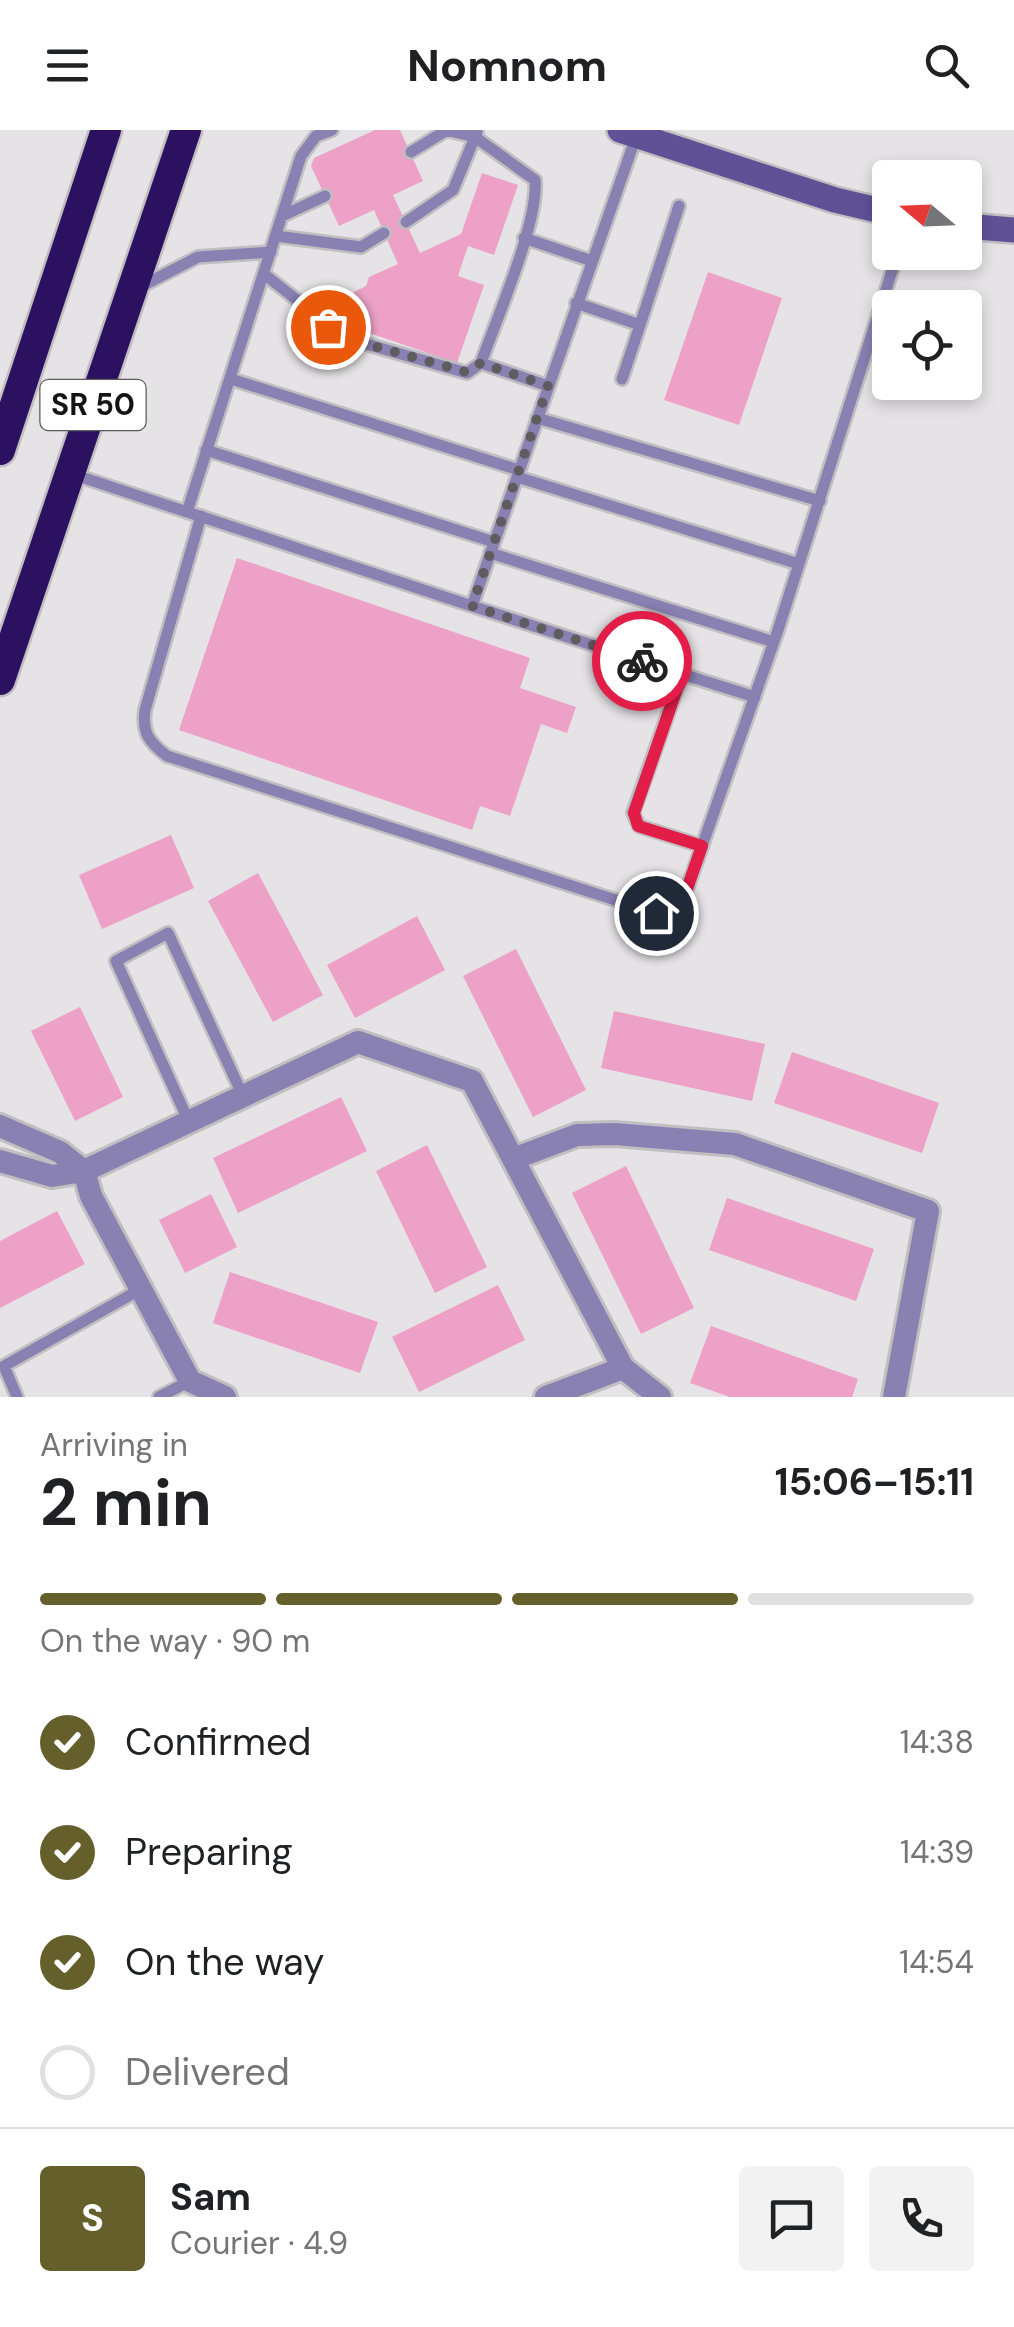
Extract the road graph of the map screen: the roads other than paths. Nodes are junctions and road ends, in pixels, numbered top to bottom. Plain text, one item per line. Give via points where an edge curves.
1 (106, 130) edge
2 (186, 130) edge
3 (332, 130) edge
4 (446, 130) edge
5 (632, 132) edge
6 (476, 134) edge
7 (410, 152) dead end
8 (325, 196) dead end
9 (679, 206) dead end
10 (872, 209) edge
11 (282, 216) junction
12 (406, 222) dead end
13 (982, 227) edge
14 (1014, 230) edge
15 (384, 233) dead end
16 (276, 236) junction
17 (524, 238) junction
18 (270, 252) junction
19 (592, 260) junction
20 (892, 270) edge
21 (264, 274) junction
22 (132, 292) junction
23 (576, 303) junction
24 (640, 324) junction
25 (481, 363) junction
26 (231, 379) junction
27 (622, 379) dead end
28 (548, 386) junction
29 (537, 418) junction
30 (0, 450) edge
31 (206, 450) junction
32 (70, 473) junction
33 (518, 474) junction
34 (820, 501) junction
35 (187, 512) junction
36 (200, 516) junction
37 (492, 548) junction
38 (800, 564) junction
39 (472, 606) junction
40 (774, 642) junction
41 (682, 674) junction
42 (0, 680) edge
43 (755, 696) junction
44 (702, 846) junction
45 (243, 1096) junction
46 (188, 1122) junction
47 (0, 1126) edge
48 (512, 1159) junction
49 (0, 1160) edge
50 (84, 1171) junction
51 (141, 1289) junction
52 (624, 1368) junction
53 (190, 1381) junction
54 (18, 1397) edge
55 (159, 1397) edge
56 (224, 1397) edge
57 (546, 1397) edge
58 (660, 1397) edge
59 (894, 1397) edge

1 - 30 highway, SR 50 via 18,377
2 - 22 highway, SR 50
3 - 11 lane via 316,136 301,156
4 - 6 lane
4 - 7 lane
5 - 10 street
5 - 19 lane
6 - 12 lane via 453,190
6 - 17 lane via 534,180
8 - 11 lane
9 - 24 lane
11 - 16 lane
13 - 14 street
15 - 16 lane via 361,247
16 - 18 lane
17 - 19 lane
17 - 25 lane
18 - 21 lane
18 - 22 lane via 198,257
19 - 23 lane
20 - 34 lane
21 - 25 lane via 345,338 466,372
21 - 26 lane
22 - 32 highway, SR 50
23 - 24 lane
23 - 28 lane
24 - 27 lane
25 - 28 lane
26 - 31 lane
26 - 33 lane
28 - 29 lane
29 - 33 lane
29 - 34 lane
31 - 35 lane
31 - 37 lane
32 - 35 lane
32 - 42 highway, SR 50
33 - 37 lane
33 - 38 lane
34 - 38 lane
35 - 36 lane
36 - 39 lane
36 - 44 lane via 143,724 148,741 167,756 656,913 681,906
37 - 39 lane
37 - 40 lane
38 - 40 lane
39 - 41 lane
40 - 43 lane
41 - 43 lane
41 - 44 lane via 634,813 638,826
43 - 44 lane
45 - 46 street
45 - 46 lane via 168,933 116,962
45 - 48 street via 358,1042 472,1081
46 - 50 street
47 - 50 street via 60,1152
48 - 52 street
48 - 59 street via 577,1135 734,1144 928,1211
49 - 50 street via 52,1176
50 - 51 street
51 - 53 street
51 - 54 lane via 4,1366
52 - 57 street
52 - 58 street
53 - 55 lane
53 - 56 street

